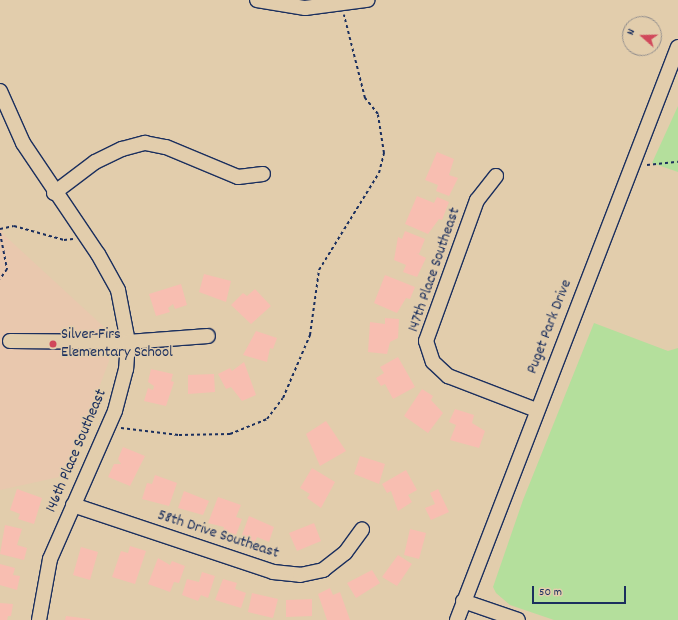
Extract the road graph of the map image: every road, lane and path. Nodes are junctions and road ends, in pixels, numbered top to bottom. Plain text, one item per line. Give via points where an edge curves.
1 (257, 0) edge
2 (367, 0) edge
3 (339, 2) edge
4 (678, 48) edge
5 (0, 91) edge
6 (678, 162) edge
7 (630, 166) junction
8 (263, 174) dead end
9 (496, 176) dead end
10 (54, 193) junction
11 (0, 228) edge
12 (0, 234) edge
13 (86, 238) junction
14 (0, 279) edge
15 (208, 336) dead end
16 (10, 341) dead end
17 (128, 342) junction
18 (536, 410) junction
19 (108, 426) junction
20 (74, 505) junction
21 (362, 530) dead end
22 (463, 601) junction
23 (39, 620) edge
24 (457, 620) edge
25 (518, 620) edge

1 - 3 street via 306,8
2 - 3 street
3 - 19 path via 350,26 365,98 378,114 384,153 379,173 319,270 310,335 282,398 268,419 230,434 179,435
4 - 7 street, Puget Park Drive
5 - 10 street, 146th Place Southeast via 23,143
6 - 7 path
7 - 18 street, Puget Park Drive
8 - 10 street via 238,177 166,147 145,143 122,149 95,162
9 - 18 street, 147th Place Southeast via 477,200 426,341 433,362 448,376
10 - 13 street, 146th Place Southeast
11 - 13 path via 14,226 64,240
12 - 14 path via 7,269
13 - 17 street, 146th Place Southeast via 118,290
15 - 17 street
16 - 17 street
17 - 19 street, 146th Place Southeast via 124,382
18 - 22 street, Puget Park Drive
19 - 20 street, 146th Place Southeast
20 - 21 street, 58th Drive Southeast via 273,572 300,575 324,570 345,553
20 - 23 street, 146th Place Southeast via 50,558
22 - 24 street, Puget Park Drive
22 - 25 street

